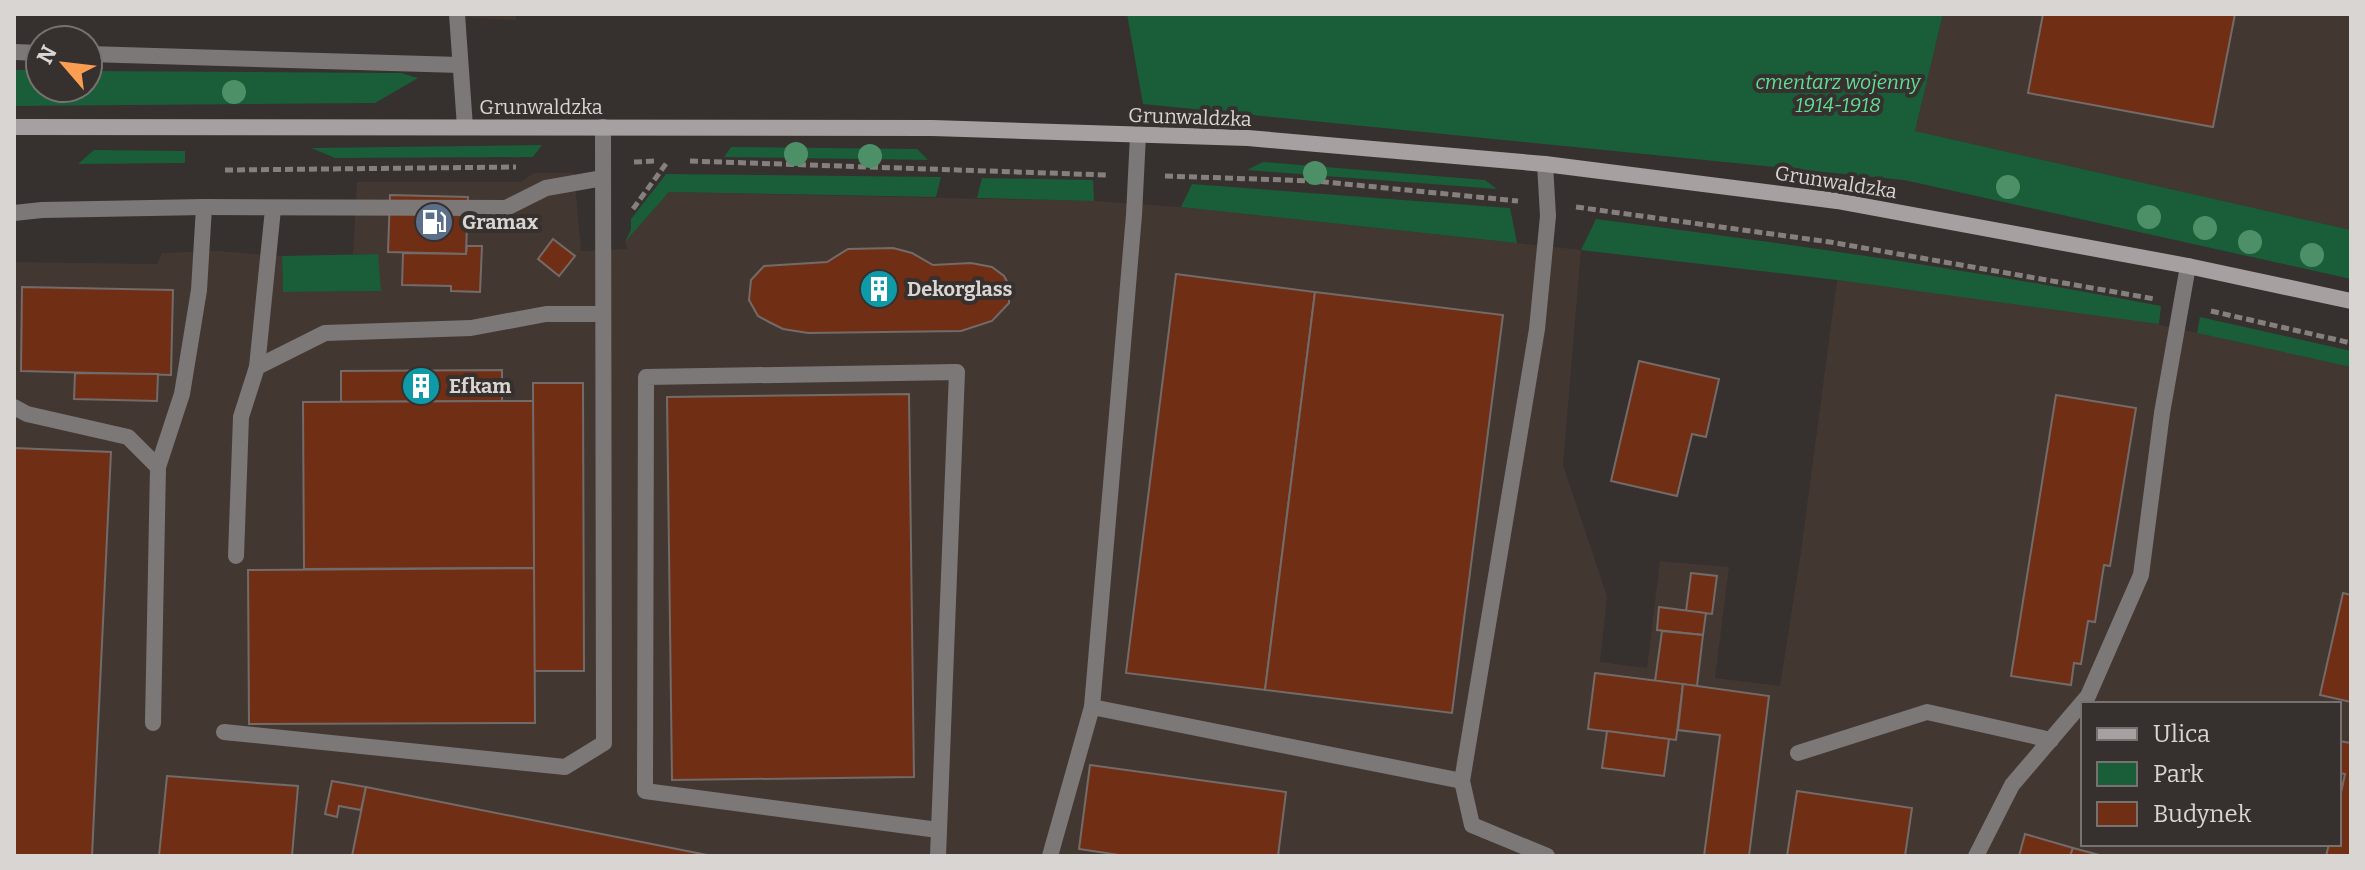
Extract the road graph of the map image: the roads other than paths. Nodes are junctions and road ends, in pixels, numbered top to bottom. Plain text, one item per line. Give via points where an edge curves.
1 (457, 14) edge
2 (104, 54) edge
3 (460, 65) junction
4 (14, 127) edge
5 (465, 127) junction
6 (603, 127) junction
7 (1138, 135) junction
8 (1545, 164) junction
9 (603, 171) junction
10 (204, 207) junction
11 (273, 209) junction
12 (14, 213) edge
13 (2188, 266) junction
14 (2351, 301) edge
15 (603, 314) junction
16 (257, 367) junction
17 (14, 407) edge
18 (158, 467) junction
19 (236, 556) dead end
20 (2083, 702) edge
21 (2081, 704) edge
22 (1092, 707) junction
23 (153, 723) dead end
24 (224, 732) dead end
25 (2051, 740) junction
26 (1798, 753) dead end
27 (1462, 781) junction
28 (938, 830) junction
29 (938, 856) edge
30 (1050, 856) edge
31 (1547, 856) edge
32 (1976, 856) edge

1 - 3 lane
2 - 3 lane
3 - 5 lane
4 - 5 main road, Grunwaldzka
5 - 6 main road, Grunwaldzka
6 - 7 main road, Grunwaldzka
6 - 9 lane
7 - 8 main road, Grunwaldzka via 1248,138
7 - 22 lane
8 - 13 main road, Grunwaldzka via 1837,201
8 - 27 lane via 1545,256 1537,329
9 - 11 lane via 546,188 506,208
9 - 15 lane
10 - 11 lane
10 - 12 lane
10 - 18 lane via 199,290 182,394
11 - 16 lane
13 - 14 main road, Grunwaldzka
13 - 20 lane via 2141,575
15 - 16 lane via 546,314 471,328 325,333
15 - 24 lane via 604,743 565,767
16 - 19 lane via 241,417
17 - 18 lane via 128,437
18 - 23 lane
21 - 25 lane
22 - 27 lane
22 - 30 lane
25 - 26 lane via 1927,712
25 - 32 lane via 2012,785
27 - 31 lane via 1472,825
28 - 28 lane via 645,791 646,377 957,372
28 - 29 lane

